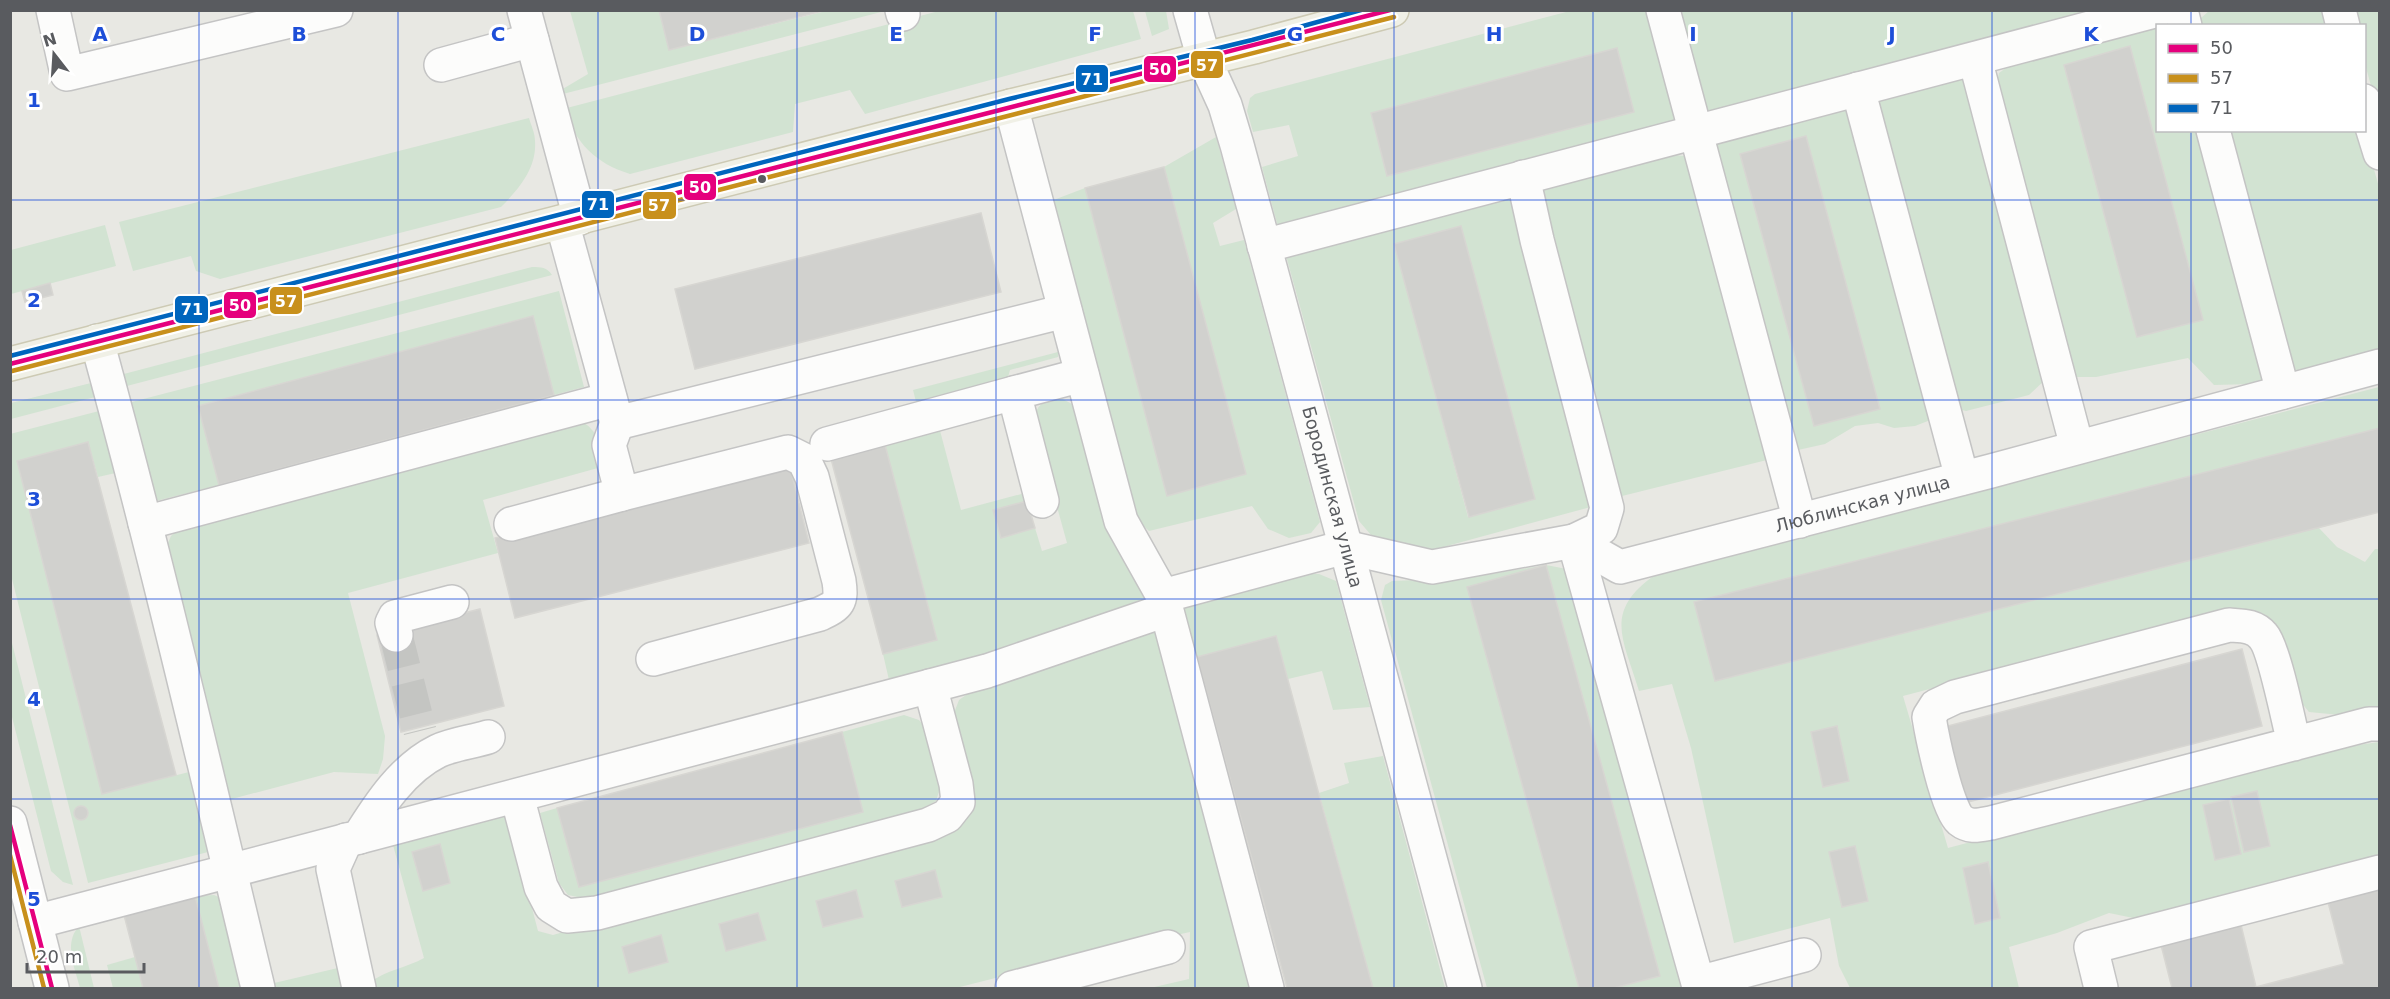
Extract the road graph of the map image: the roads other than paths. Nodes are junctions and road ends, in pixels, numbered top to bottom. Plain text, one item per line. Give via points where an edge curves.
1 (53, 10) edge
2 (336, 10) edge
3 (1190, 10) edge
4 (1392, 10) edge
5 (1664, 10) edge
6 (2152, 11) edge
7 (528, 25) edge
8 (1204, 59) junction
9 (1975, 59) junction
10 (441, 65) dead end
11 (1858, 89) junction
12 (1011, 106) junction
13 (2366, 108) edge
14 (1695, 132) junction
15 (2214, 132) edge
16 (2379, 153) edge
17 (1523, 177) junction
18 (571, 220) junction
19 (1264, 246) junction
20 (1065, 311) junction
21 (97, 341) junction
22 (10, 364) edge
23 (2379, 366) edge
24 (1082, 375) junction
25 (2283, 392) junction
26 (1014, 393) junction
27 (614, 411) junction
28 (826, 444) dead end
29 (2077, 447) junction
30 (1962, 478) junction
31 (622, 494) junction
32 (1042, 501) dead end
33 (1800, 521) junction
34 (145, 523) junction
35 (511, 524) dead end
36 (1574, 541) junction
37 (1346, 547) junction
38 (452, 602) dead end
39 (1165, 603) junction
40 (396, 635) tunnel mouth
41 (653, 659) dead end
42 (930, 686) junction
43 (2379, 724) edge
44 (488, 737) dead end
45 (2294, 744) junction
46 (517, 796) junction
47 (10, 823) edge
48 (353, 838) junction
49 (231, 871) junction
50 (2379, 872) edge
51 (35, 922) junction
52 (1168, 948) dead end
53 (1804, 955) dead end
54 (1699, 986) edge
55 (52, 988) edge
56 (258, 988) edge
57 (359, 988) edge
58 (1012, 988) edge
59 (1267, 988) edge
60 (1465, 988) edge
61 (2101, 988) edge

1 - 2 street via 68,75
3 - 8 street, Бородинская улица
4 - 8 main road
5 - 14 street
6 - 9 street
7 - 10 street
7 - 18 street
8 - 12 main road
8 - 19 street, Бородинская улица via 1225,105
9 - 11 street
9 - 29 street
11 - 14 street
11 - 30 street
12 - 18 main road
12 - 20 street
13 - 16 street
14 - 17 street
14 - 33 street
15 - 25 street
17 - 19 street
17 - 36 street via 1607,508 1601,528
18 - 21 main road
18 - 27 street
19 - 37 street, Бородинская улица
20 - 24 street
20 - 27 street
21 - 22 main road
21 - 34 street
23 - 25 street, Люблинская улица
24 - 26 street
24 - 39 street via 1121,521
25 - 29 street, Люблинская улица
26 - 28 street
26 - 32 street
27 - 31 street via 609,445
27 - 34 street
29 - 30 street, Люблинская улица
30 - 33 street, Люблинская улица
31 - 35 street
31 - 41 street via 788,452 804,460 812,477 839,581 841,595 836,607 820,614
33 - 36 street, Люблинская улица via 1620,567
34 - 49 street
36 - 37 street via 1432,567
36 - 54 street
37 - 39 street
37 - 60 street, Бородинская улица
38 - 40 street via 396,617 392,623
39 - 42 street via 987,671
39 - 59 street
42 - 46 street
42 - 46 street via 956,784 958,802 947,816 928,825 674,893 597,913 567,916 551,906 541,887
43 - 45 street
44 - 48 street via 441,750 424,744
45 - 45 street via 2271,652 2264,636 2249,626 2229,625 1955,697 1936,706 1929,717 1951,806 1958,819 1971,826
46 - 48 street
47 - 51 street
48 - 49 street
48 - 57 street via 333,869
49 - 51 street
49 - 56 street
50 - 61 street via 2091,947
51 - 55 street
52 - 58 street
53 - 54 street

